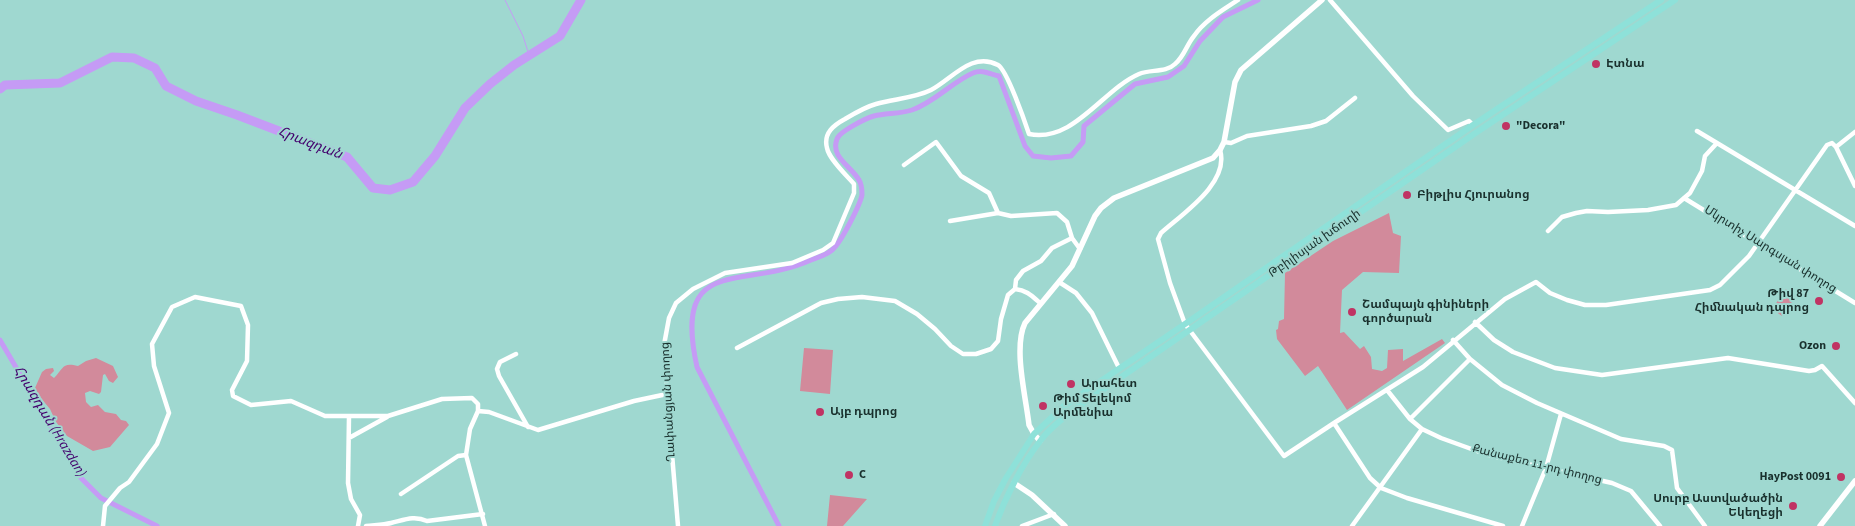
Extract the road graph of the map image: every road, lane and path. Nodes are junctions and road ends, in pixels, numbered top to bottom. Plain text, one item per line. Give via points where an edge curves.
1 (1238, 0) edge
2 (1322, 0) edge
3 (1330, 0) edge
4 (1662, 0) edge
5 (1675, 0) edge
6 (1355, 98) dead end
7 (1473, 125) junction
8 (1697, 131) dead end
9 (1855, 132) edge
10 (1224, 142) junction
11 (1717, 143) junction
12 (1836, 147) junction
13 (1220, 150) junction
14 (904, 165) dead end
15 (1855, 186) edge
16 (1794, 190) junction
17 (1684, 198) junction
18 (998, 213) junction
19 (950, 221) dead end
20 (1855, 226) edge
21 (1548, 231) dead end
22 (1072, 238) junction
23 (1759, 244) junction
24 (1080, 249) junction
25 (1059, 282) junction
26 (1014, 289) junction
27 (1040, 303) junction
28 (1855, 303) edge
29 (1476, 322) junction
30 (1185, 324) junction
31 (1189, 331) junction
32 (1453, 340) junction
33 (737, 348) dead end
34 (516, 354) dead end
35 (1470, 359) junction
36 (1119, 368) junction
37 (1387, 390) junction
38 (667, 394) junction
39 (1855, 403) edge
40 (478, 411) junction
41 (1561, 414) junction
42 (349, 416) junction
43 (388, 416) junction
44 (1410, 418) junction
45 (1334, 423) junction
46 (528, 427) junction
47 (1422, 429) junction
48 (1034, 434) junction
49 (349, 438) junction
50 (1040, 441) junction
51 (466, 455) junction
52 (1546, 468) junction
53 (1855, 481) edge
54 (1014, 483) junction
55 (1381, 488) junction
56 (401, 494) dead end
57 (483, 514) junction
58 (1054, 514) junction
59 (391, 524) edge
60 (103, 526) edge
61 (358, 526) edge
62 (366, 526) edge
63 (485, 526) edge
64 (678, 526) edge
65 (985, 526) edge
66 (995, 526) edge
67 (1022, 526) edge
68 (1066, 526) edge
69 (1352, 526) edge
70 (1503, 526) edge
71 (1522, 526) edge
72 (1660, 526) edge
73 (1706, 526) edge
74 (1820, 526) edge

1 - 38 street, Ղափանցյան փողոց via 1194,34 1175,65 1140,73 1060,132 1040,136 1029,134 1001,67 992,62 971,64 930,91 874,104 833,126 828,134 827,148 854,184 854,193 833,243 792,263 725,273 694,289 676,303 665,339
2 - 10 street via 1241,70 1235,82
3 - 7 street via 1413,96 1448,130 1469,121
4 - 7 main road, Թբիլիսյան խճուղի
5 - 31 main road, Թբիլիսյան խճուղի
6 - 10 street via 1326,121
7 - 30 main road, Թբիլիսյան խճուղի
8 - 11 street
9 - 12 street
10 - 13 street
11 - 16 street
11 - 17 street via 1705,156 1700,176
12 - 15 street
12 - 16 street via 1832,143 1827,145
13 - 24 street via 1213,158 1107,203 1095,216
13 - 30 street via 1223,160 1212,186 1158,239
14 - 18 street via 936,142 961,176 988,193
16 - 20 street
16 - 23 street
17 - 21 street via 1676,205 1648,210 1576,213 1562,217
17 - 23 street, Մկրտիչ Սարգսյան փողոց
18 - 19 street
18 - 22 street via 1011,216 1057,213 1067,222
22 - 24 street
22 - 26 street via 1052,248 1041,261 1023,271
23 - 28 street, Մկրտիչ Սարգսյան փողոց
23 - 29 street via 1720,285 1710,290 1606,305 1585,305 1550,293 1536,282 1506,298
24 - 25 street
25 - 27 street
25 - 36 street via 1076,293 1092,313
26 - 27 street via 1030,293
26 - 33 street via 1008,295 998,341 991,349 976,354 964,354 951,346 935,328 895,301 862,297 821,303
27 - 48 street via 1021,330 1020,340 1029,425
29 - 32 street
29 - 39 street via 1494,340 1513,352 1555,368 1602,375 1728,358 1809,371 1822,366
30 - 31 street
30 - 36 main road, Թբիլիսյան խճուղի
31 - 45 street via 1284,456
31 - 50 main road, Թբիլիսյան խճուղի via 1072,411
32 - 35 street
32 - 37 street via 1423,367
34 - 46 street via 500,362 497,369
35 - 41 street via 1502,385
35 - 44 street
36 - 48 main road, Թբիլիսյան խճուղի via 1064,406
37 - 44 street, Քանաքեռ 11-րդ փողոց
37 - 45 street
38 - 46 street via 538,430
38 - 64 street, Ղափանցյան փողոց
40 - 43 street via 478,404 472,398 442,399
40 - 46 street
40 - 51 street via 470,428
41 - 52 street
41 - 73 street via 1621,439 1672,450 1677,488
42 - 43 street
42 - 49 street
42 - 60 street via 325,416 291,401 251,405 233,396 232,390 247,361 248,325 241,306 195,297 172,308 152,344 154,366 169,413 157,444 129,482 109,499
43 - 49 street
44 - 47 street, Քանաքեռ 11-րդ փողոց
45 - 55 street via 1370,478
47 - 52 street, Քանաքեռ 11-րդ փողոց via 1488,455
47 - 55 street
48 - 50 street
48 - 65 main road, Թբիլիսյան խճուղի via 1006,478
49 - 61 street via 348,483 351,499 360,515
50 - 54 main road, Թբիլիսյան խճուղի
51 - 56 street via 458,456
51 - 57 street
52 - 71 street
52 - 72 street, Քանաքեռ 11-րդ փողոց via 1612,484 1631,492
53 - 74 street
54 - 58 street
54 - 66 main road, Թբիլիսյան խճուղի
55 - 69 street
55 - 70 street
57 - 59 street via 427,521 412,517
57 - 63 street
58 - 67 street
58 - 68 street
59 - 62 street

